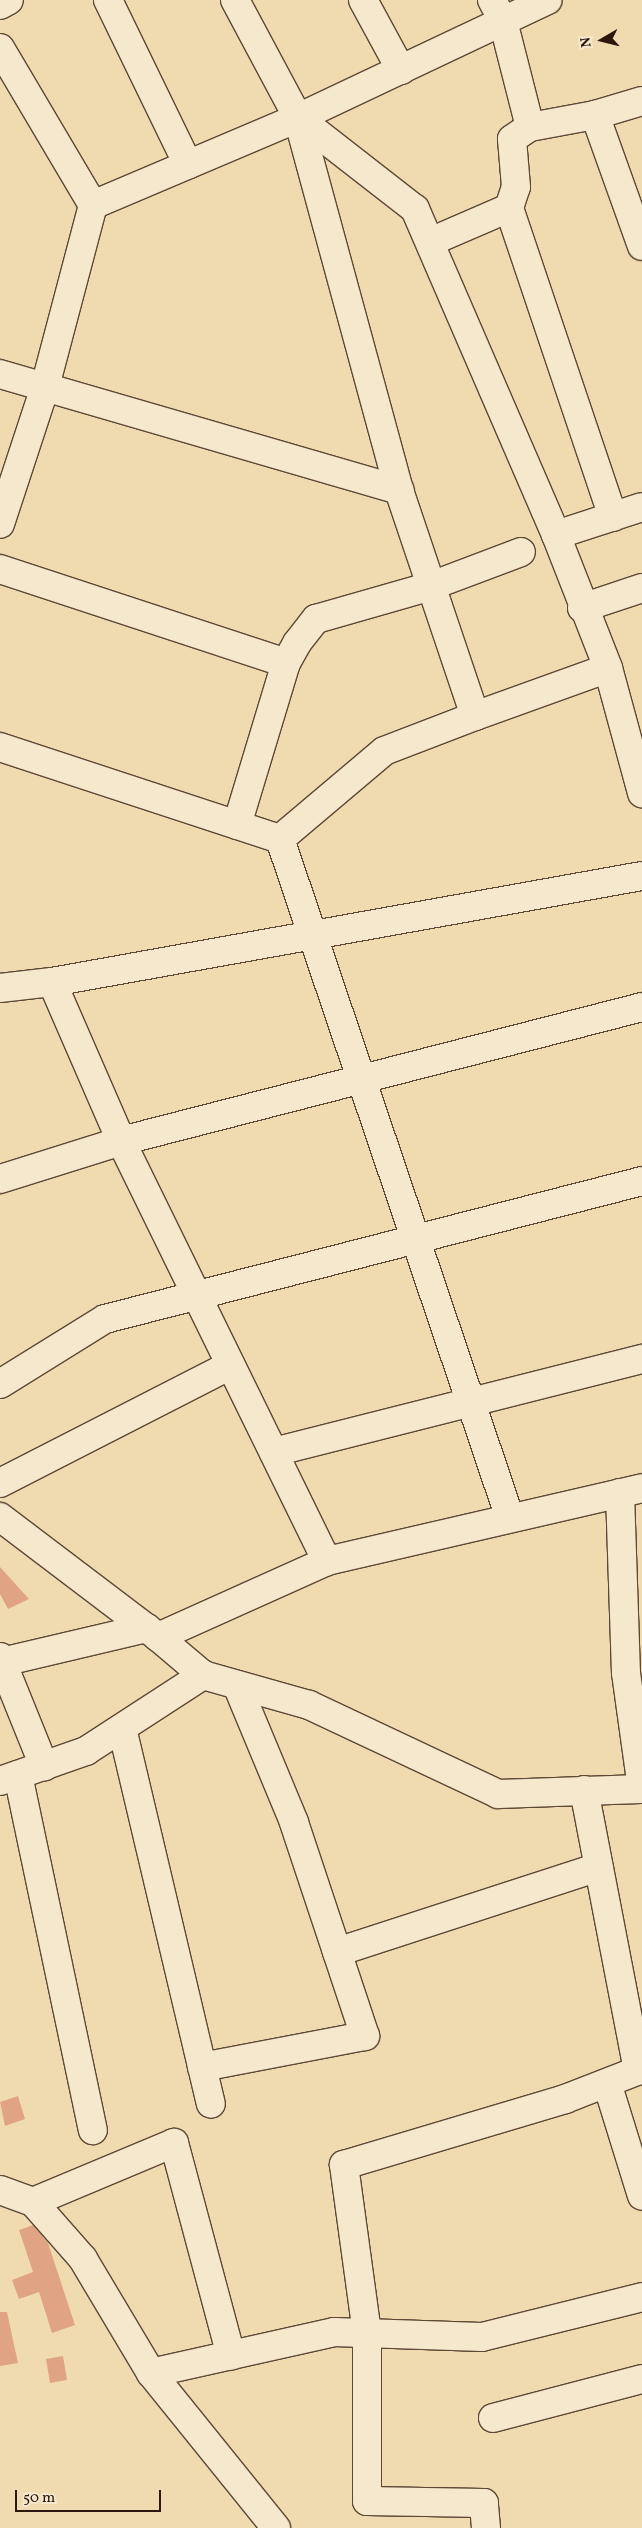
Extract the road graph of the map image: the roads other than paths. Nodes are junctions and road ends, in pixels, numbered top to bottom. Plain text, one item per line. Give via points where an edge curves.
1 (9, 0) edge
2 (108, 0) edge
3 (236, 0) edge
4 (363, 0) edge
5 (548, 0) edge
6 (0, 5) edge
7 (497, 11) edge
8 (0, 48) edge
9 (400, 70) junction
10 (642, 101) edge
11 (595, 115) junction
12 (298, 118) junction
13 (530, 127) junction
14 (188, 165) junction
15 (634, 198) edge
16 (93, 205) junction
17 (509, 208) junction
18 (430, 242) junction
19 (642, 246) edge
20 (0, 374) edge
21 (46, 387) junction
22 (399, 490) junction
23 (642, 507) edge
24 (613, 517) junction
25 (0, 524) edge
26 (556, 535) junction
27 (521, 552) dead end
28 (0, 569) edge
29 (431, 586) junction
30 (642, 588) edge
31 (582, 608) junction
32 (286, 663) junction
33 (608, 668) junction
34 (475, 716) junction
35 (636, 739) edge
36 (0, 747) edge
37 (642, 793) edge
38 (237, 825) junction
39 (280, 839) junction
40 (642, 876) edge
41 (312, 935) junction
42 (52, 982) junction
43 (0, 988) edge
44 (642, 1007) edge
45 (362, 1079) junction
46 (121, 1141) junction
47 (0, 1179) edge
48 (642, 1181) edge
49 (416, 1239) junction
50 (197, 1296) junction
51 (642, 1359) edge
52 (231, 1365) junction
53 (0, 1384) edge
54 (471, 1402) junction
55 (274, 1452) junction
56 (0, 1483) edge
57 (631, 1490) edge
58 (0, 1517) edge
59 (510, 1518) junction
60 (327, 1560) junction
61 (153, 1632) junction
62 (1, 1660) edge
63 (203, 1675) junction
64 (237, 1685) junction
65 (122, 1728) junction
66 (44, 1766) junction
67 (9, 1778) edge
68 (642, 1789) edge
69 (584, 1790) junction
70 (599, 1867) junction
71 (337, 1952) junction
72 (202, 2068) junction
73 (640, 2070) edge
74 (607, 2083) junction
75 (211, 2104) dead end
76 (93, 2130) dead end
77 (0, 2190) edge
78 (642, 2196) edge
79 (33, 2202) junction
80 (642, 2297) edge
81 (367, 2333) junction
82 (231, 2356) junction
83 (151, 2373) junction
84 (642, 2379) edge
85 (493, 2418) dead end
86 (276, 2528) edge
87 (486, 2528) edge

1 - 6 street
2 - 14 street
3 - 12 street
4 - 9 street
5 - 7 street
7 - 9 street
7 - 13 street
8 - 16 street
9 - 12 street
10 - 11 street
11 - 13 street
11 - 15 street
12 - 14 street
12 - 18 street via 415,209
12 - 22 street
13 - 17 street via 512,139 516,187
14 - 16 street
15 - 19 street
16 - 21 street
17 - 18 street
17 - 24 street
18 - 26 street
20 - 21 street
21 - 22 street
21 - 25 street
22 - 29 street
23 - 24 street
24 - 26 street
26 - 31 street
27 - 29 street
28 - 32 street
29 - 32 street via 316,619 297,642
29 - 34 street
30 - 31 street
31 - 33 street
32 - 38 street
33 - 34 street
33 - 35 street
34 - 39 street via 384,751
35 - 37 street
36 - 38 street
38 - 39 street
39 - 41 street
40 - 41 street
41 - 42 street
41 - 45 street
42 - 43 street
42 - 46 street
44 - 45 street
45 - 46 street
45 - 49 street
46 - 47 street
46 - 50 street
48 - 49 street
49 - 50 street
49 - 54 street
50 - 52 street
50 - 53 street via 105,1319
51 - 54 street
52 - 55 street
52 - 56 street
54 - 55 street
54 - 59 street
55 - 60 street
57 - 59 street
57 - 68 street via 626,1673
58 - 61 street
59 - 60 street
60 - 61 street
61 - 62 street
61 - 63 street
62 - 66 street
63 - 64 street
63 - 65 street
64 - 69 street via 309,1705 498,1794
64 - 71 street via 294,1822
65 - 66 street via 86,1751
65 - 72 street
66 - 67 street
67 - 76 street
68 - 69 street
69 - 70 street
70 - 71 street
70 - 73 street
71 - 72 street via 364,2036
72 - 75 street
73 - 74 street
74 - 78 street
74 - 81 street via 564,2100 344,2165
77 - 79 street
79 - 82 street via 174,2143
79 - 83 street via 83,2258
80 - 81 street via 482,2337
81 - 82 street via 334,2332
81 - 87 street via 367,2501 484,2503
82 - 83 street
83 - 86 street
84 - 85 street

